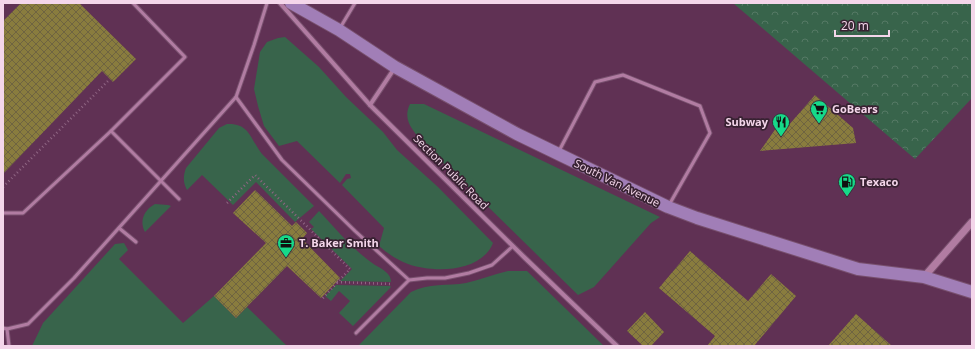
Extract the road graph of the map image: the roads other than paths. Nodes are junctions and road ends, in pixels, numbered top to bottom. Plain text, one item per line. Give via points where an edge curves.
1 (133, 3) edge
2 (267, 3) edge
3 (280, 3) edge
4 (291, 3) edge
5 (355, 3) edge
6 (339, 30) junction
7 (395, 67) junction
8 (236, 97) junction
9 (370, 105) junction
10 (111, 131) junction
11 (558, 154) junction
12 (161, 180) junction
13 (179, 199) dead end
14 (668, 207) junction
15 (3, 213) edge
16 (972, 222) edge
17 (119, 228) junction
18 (136, 242) dead end
19 (513, 246) junction
20 (924, 277) junction
21 (409, 280) junction
22 (972, 292) edge
23 (3, 328) edge
24 (7, 329) junction
25 (356, 333) dead end
26 (9, 346) edge
27 (617, 346) edge

1 - 10 lane via 185,57
2 - 8 lane
3 - 9 street, Section Public Road
4 - 6 main road, South Van Avenue
5 - 6 lane
6 - 7 main road, South Van Avenue
7 - 9 street
7 - 11 main road, South Van Avenue
8 - 12 lane
8 - 21 lane via 282,160
9 - 19 street, Section Public Road
10 - 12 lane
10 - 15 lane via 23,213
11 - 14 main road, South Van Avenue
11 - 14 lane via 595,82 623,75 700,106 710,133
12 - 13 lane
12 - 17 lane
14 - 20 main road, South Van Avenue via 858,269
16 - 20 street
17 - 18 lane
17 - 24 lane via 28,324
19 - 21 lane via 492,265 469,273 445,278
19 - 27 street, Section Public Road
20 - 22 main road, South Van Avenue
21 - 25 lane
23 - 24 lane
24 - 26 lane

